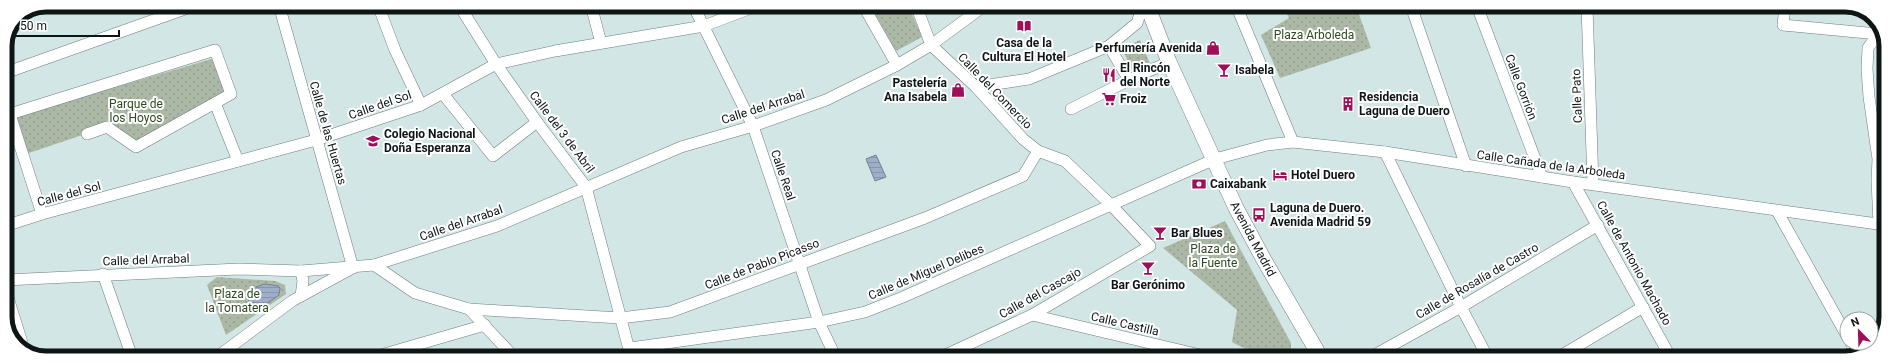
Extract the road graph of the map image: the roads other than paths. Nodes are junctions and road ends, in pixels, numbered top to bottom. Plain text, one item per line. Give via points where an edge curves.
1 (176, 12) edge
2 (281, 12) edge
3 (381, 12) edge
4 (463, 12) edge
5 (593, 12) edge
6 (697, 12) edge
7 (741, 12) edge
8 (867, 12) edge
9 (919, 12) edge
10 (976, 12) edge
11 (1141, 12) edge
12 (1149, 12) edge
13 (1239, 12) edge
14 (1413, 12) edge
15 (1479, 12) edge
16 (1587, 12) edge
17 (1784, 12) edge
18 (704, 26) junction
19 (1874, 30) edge
20 (1876, 34) edge
21 (601, 43) junction
22 (931, 45) junction
23 (1109, 46) junction
24 (1169, 62) junction
25 (496, 64) junction
26 (897, 65) junction
27 (12, 71) edge
28 (1128, 80) junction
29 (976, 87) junction
30 (443, 94) junction
31 (215, 103) junction
32 (421, 105) junction
33 (1071, 109) dead end
34 (12, 113) edge
35 (12, 120) edge
36 (537, 122) junction
37 (753, 126) junction
38 (87, 134) dead end
39 (316, 140) junction
40 (1293, 142) junction
41 (1038, 151) junction
42 (1385, 152) junction
43 (1214, 159) junction
44 (238, 161) junction
45 (1466, 166) junction
46 (1542, 177) junction
47 (1573, 182) junction
48 (1593, 184) junction
49 (586, 186) junction
50 (1879, 198) edge
51 (1112, 206) junction
52 (1777, 211) junction
53 (42, 214) junction
54 (12, 224) edge
55 (1598, 225) junction
56 (1879, 225) edge
57 (1150, 246) joint
58 (799, 264) junction
59 (374, 265) junction
60 (353, 268) junction
61 (301, 271) junction
62 (103, 274) junction
63 (12, 280) edge
64 (301, 296) junction
65 (1461, 307) junction
66 (1643, 307) junction
67 (469, 309) junction
68 (12, 310) edge
69 (1032, 315) junction
70 (620, 318) junction
71 (819, 322) junction
72 (1839, 322) edge
73 (485, 325) junction
74 (21, 340) edge
75 (956, 350) edge
76 (130, 351) edge
77 (225, 351) edge
78 (395, 351) edge
79 (508, 351) edge
80 (630, 351) edge
81 (643, 351) edge
82 (833, 351) edge
83 (1184, 351) edge
84 (1317, 351) edge
85 (1381, 351) edge
86 (1484, 351) edge
87 (1569, 351) edge
88 (1667, 351) edge

1 - 27 street
2 - 39 street, Calle de las Huertas
3 - 32 street
4 - 25 street, Calle del 3 de Abril
5 - 21 street
6 - 18 street, Calle Real
7 - 18 street, Calle del Sol
8 - 26 street
9 - 22 street
10 - 22 street, Calle del Arrabal
11 - 23 street via 1137,23
12 - 24 main road, Avenida Madrid
13 - 40 street
14 - 45 street
15 - 46 street, Calle Gorrión
16 - 48 street, Calle Pato
17 - 19 street via 1783,25
18 - 21 street, Calle del Sol
18 - 37 street, Calle Real
20 - 50 street via 1868,48 1867,69 1878,159
21 - 25 street, Calle del Sol
22 - 26 street, Calle del Arrabal
22 - 29 street, Calle del Comercio
23 - 28 street
23 - 29 street via 1029,79
24 - 28 street
24 - 43 main road, Avenida Madrid
25 - 30 street, Calle del Sol
25 - 36 street, Calle del 3 de Abril
26 - 37 street, Calle del Arrabal via 826,100
28 - 33 street
29 - 41 street, Calle del Comercio via 1023,139
30 - 32 street, Calle del Sol
30 - 36 street via 493,156
31 - 34 street via 231,94 215,50
31 - 38 street via 136,147 107,127
31 - 44 street
32 - 39 street, Calle del Sol
35 - 53 street
36 - 49 street, Calle del 3 de Abril
37 - 49 street, Calle del Arrabal via 681,147
37 - 58 street, Calle Real
39 - 44 street, Calle del Sol
39 - 60 street, Calle de las Huertas
40 - 42 street, Calle Cañada de la Arboleda
40 - 43 street, Calle Cañada de la Arboleda via 1267,145
41 - 51 street, Calle del Comercio via 1065,161
41 - 58 street, Calle de Pablo Picasso via 1023,176 925,218
42 - 45 street, Calle Cañada de la Arboleda
42 - 65 street
43 - 51 street, Calle de Miguel Delibes
43 - 84 main road, Avenida Madrid via 1260,254
44 - 53 street, Calle del Sol
45 - 46 street, Calle Cañada de la Arboleda
46 - 47 street, Calle Cañada de la Arboleda
47 - 48 street, Calle Cañada de la Arboleda
47 - 55 street, Calle de Antonio Machado
48 - 52 street, Calle Cañada de la Arboleda
49 - 59 street, Calle del Arrabal via 497,226
49 - 70 street, Calle del 3 de Abril
51 - 57 street, Calle del Comercio
51 - 71 street, Calle de Miguel Delibes via 904,297 865,312
52 - 56 street, Calle Cañada de la Arboleda
52 - 72 street
53 - 54 street, Calle del Sol
55 - 65 street, Calle de Rosalía de Castro
55 - 66 street, Calle de Antonio Machado
57 - 69 street, Calle del Cascajo
58 - 70 street, Calle de Pablo Picasso via 670,312
58 - 71 street, Calle Real
59 - 60 street, Calle del Arrabal
59 - 67 street via 415,292
60 - 61 street, Calle del Arrabal
60 - 64 street
61 - 62 street, Calle del Arrabal via 239,269
61 - 64 street via 304,281
62 - 63 street, Calle del Arrabal
62 - 76 street
64 - 77 street
65 - 85 street, Calle de Rosalía de Castro
65 - 86 street
66 - 87 street
66 - 88 street, Calle de Antonio Machado
67 - 70 street, Calle de Pablo Picasso
67 - 73 street
68 - 74 street
69 - 75 street, Calle del Cascajo
69 - 83 street, Calle Castilla
70 - 80 street, Calle del 3 de Abril
71 - 81 street, Calle de Miguel Delibes
71 - 82 street, Calle Real
73 - 78 street
73 - 79 street

